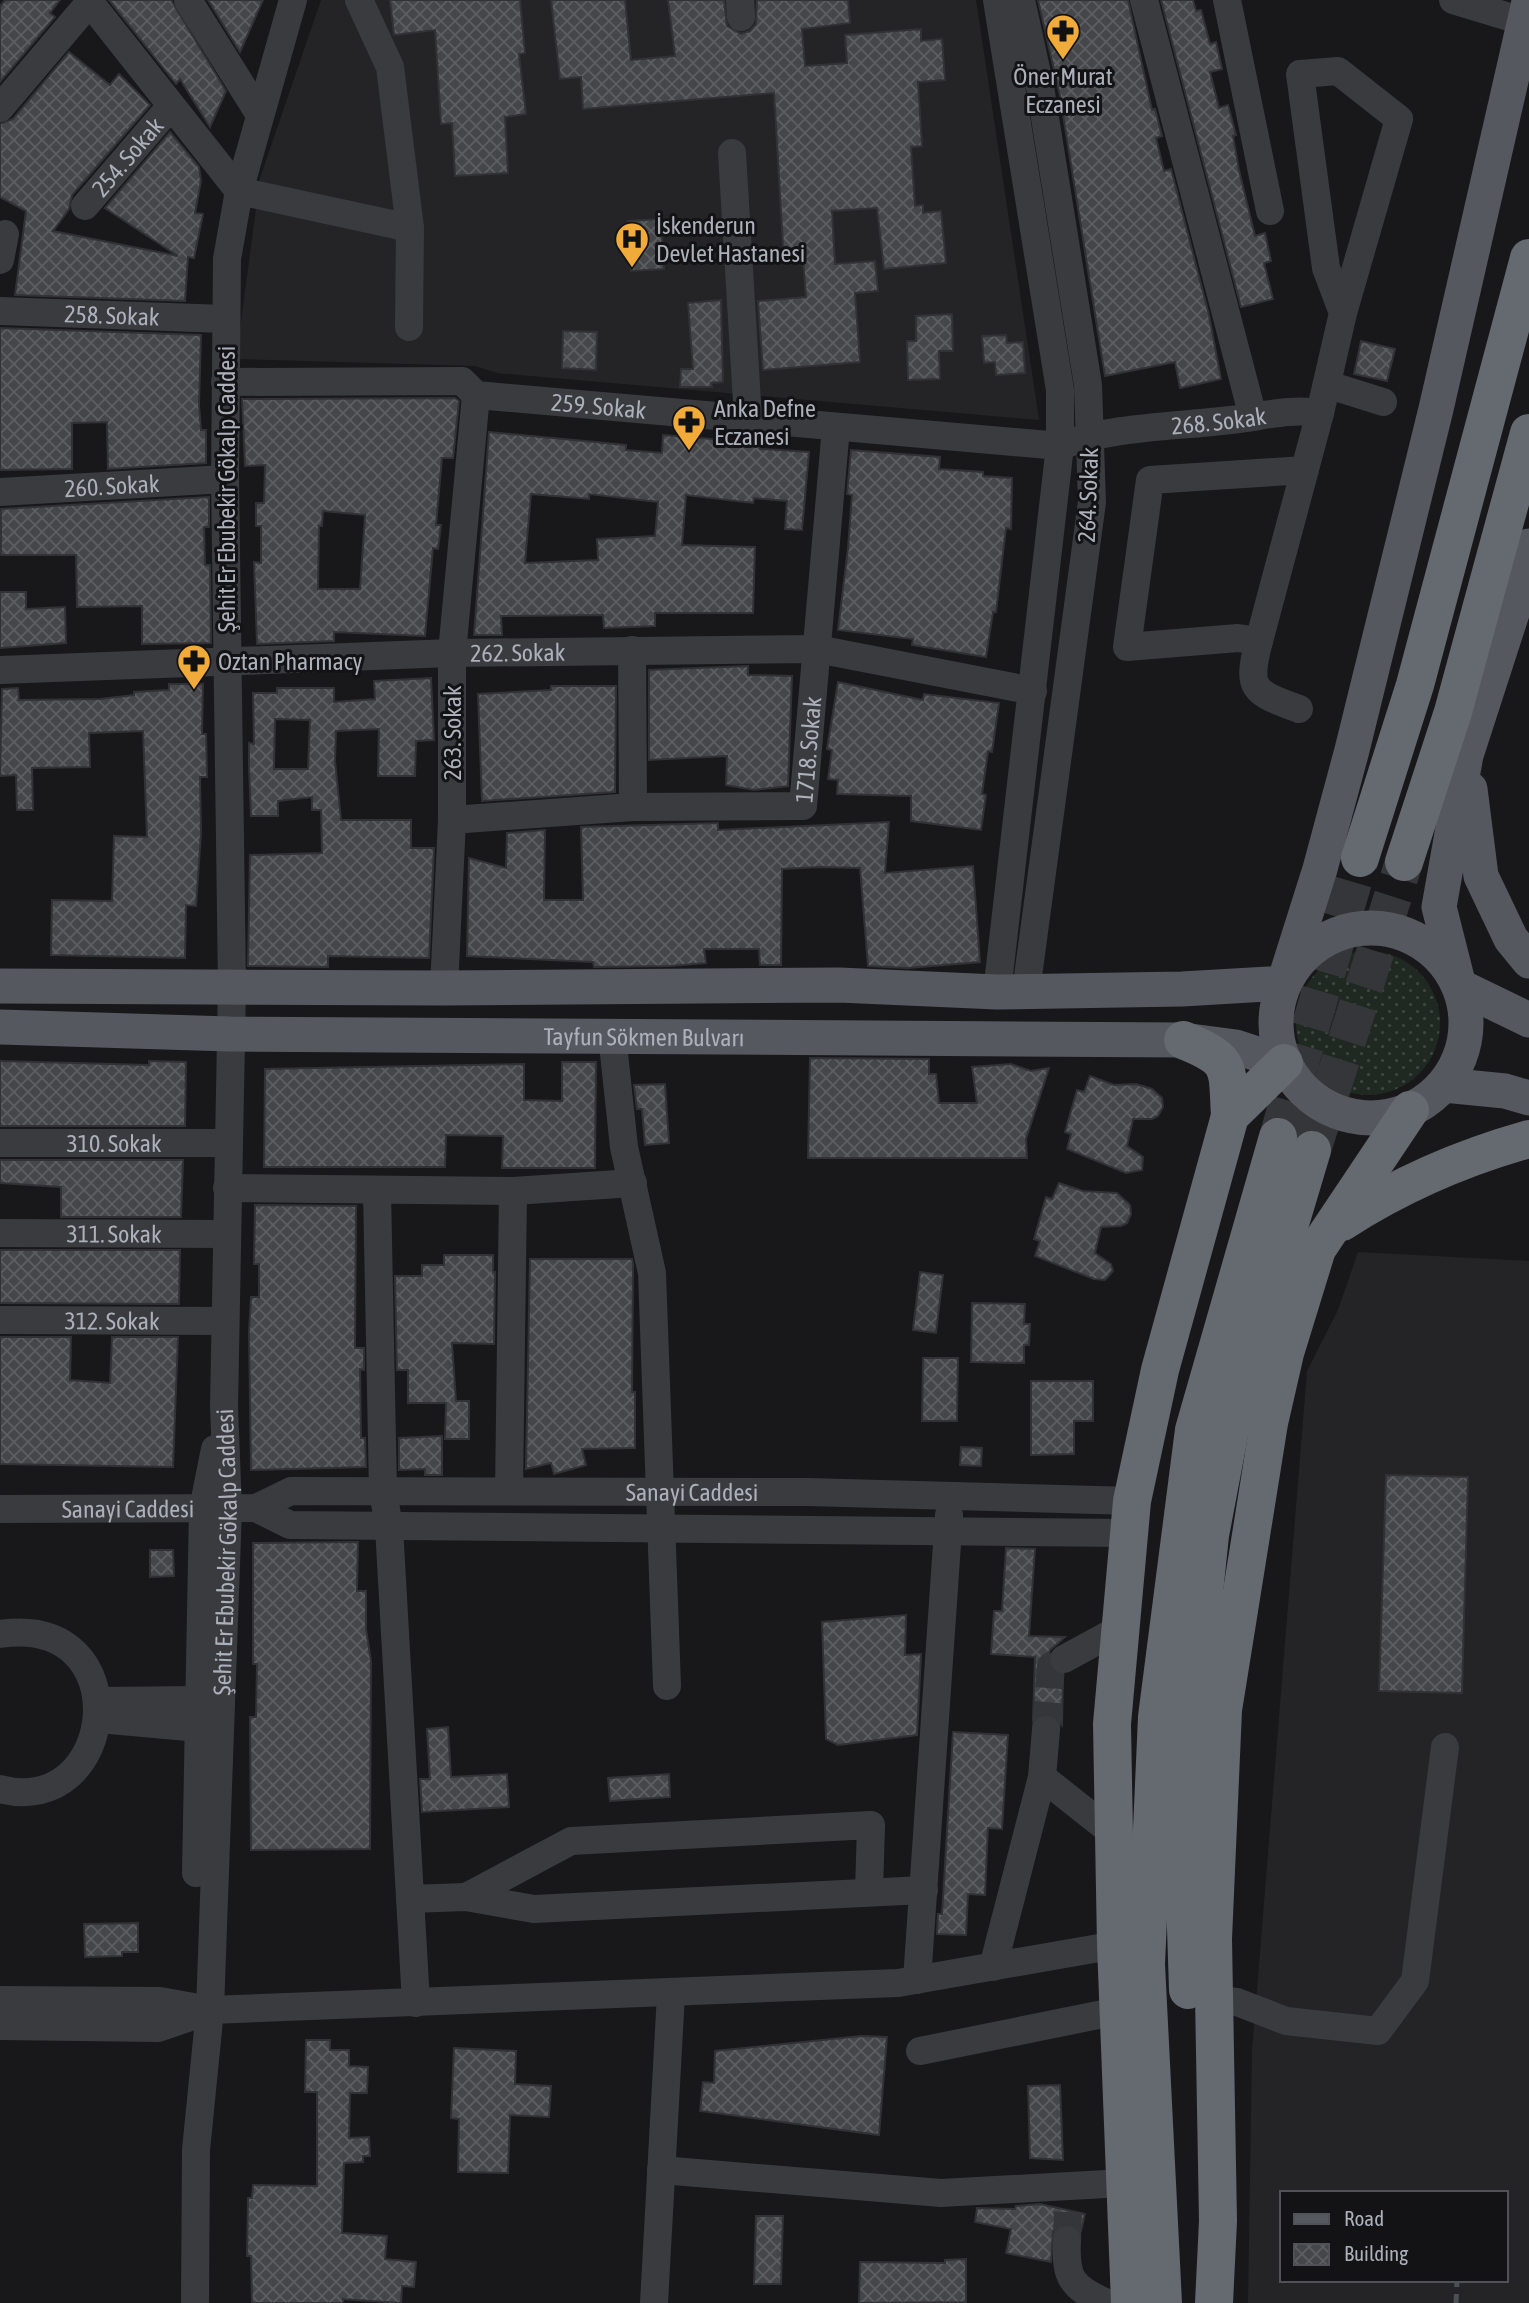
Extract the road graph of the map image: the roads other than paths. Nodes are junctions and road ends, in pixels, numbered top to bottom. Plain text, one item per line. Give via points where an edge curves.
1 (188, 0) edge
2 (293, 0) edge
3 (359, 0) edge
4 (997, 0) edge
5 (1021, 0) edge
6 (1144, 0) edge
7 (1227, 0) edge
8 (1453, 0) edge
9 (89, 1) edge
10 (1527, 12) edge
11 (170, 107) junction
12 (0, 108) edge
13 (260, 115) junction
14 (732, 153) dead end
15 (239, 191) junction
16 (85, 206) dead end
17 (1270, 211) dead end
18 (410, 228) junction
19 (1529, 258) edge
20 (0, 312) edge
21 (1343, 313) junction
22 (225, 319) junction
23 (409, 327) dead end
24 (225, 382) junction
25 (1329, 385) junction
26 (476, 395) junction
27 (1382, 402) dead end
28 (1320, 413) junction
29 (1253, 417) junction
30 (748, 419) junction
31 (836, 427) junction
32 (1529, 433) edge
33 (1090, 435) junction
34 (1060, 446) junction
35 (1305, 470) junction
36 (225, 479) junction
37 (0, 492) edge
38 (1529, 546) edge
39 (1259, 640) junction
40 (817, 649) junction
41 (632, 650) junction
42 (452, 653) junction
43 (227, 662) junction
44 (0, 670) edge
45 (1033, 691) junction
46 (1299, 709) dead end
47 (1466, 755) junction
48 (633, 807) junction
49 (452, 820) junction
50 (1360, 858) tunnel mouth
51 (1404, 862) tunnel mouth
52 (1529, 961) edge
53 (1284, 983) junction
54 (0, 985) edge
55 (232, 986) junction
56 (614, 986) junction
57 (1459, 986) junction
58 (444, 988) junction
59 (1011, 992) junction
60 (1529, 1020) edge
61 (0, 1027) edge
62 (230, 1034) junction
63 (612, 1035) junction
64 (1183, 1040) junction
65 (1284, 1063) junction
66 (1444, 1085) junction
67 (1529, 1098) edge
68 (1410, 1110) junction
69 (1230, 1116) junction
70 (1529, 1139) edge
71 (0, 1143) edge
72 (228, 1143) junction
73 (634, 1183) junction
74 (227, 1188) junction
75 (377, 1190) junction
76 (513, 1191) junction
77 (0, 1233) edge
78 (227, 1234) junction
79 (1317, 1249) junction
80 (0, 1320) edge
81 (225, 1321) junction
82 (383, 1491) junction
83 (509, 1491) junction
84 (661, 1492) junction
85 (951, 1496) junction
86 (229, 1508) junction
87 (0, 1509) edge
88 (1131, 1517) junction
89 (388, 1527) junction
90 (662, 1529) junction
91 (948, 1532) junction
92 (1121, 1628) junction
93 (0, 1634) edge
94 (1064, 1659) tunnel mouth
95 (667, 1686) dead end
96 (199, 1700) junction
97 (99, 1710) junction
98 (198, 1728) junction
99 (1046, 1730) tunnel mouth
100 (1445, 1747) dead end
101 (1042, 1777) junction
102 (0, 1789) edge
103 (1114, 1834) junction
104 (924, 1890) junction
105 (869, 1892) junction
106 (466, 1898) junction
107 (410, 1899) junction
108 (1116, 1945) junction
109 (993, 1968) junction
110 (917, 1980) junction
111 (671, 1994) junction
112 (0, 2000) edge
113 (1215, 2000) junction
114 (416, 2003) junction
115 (210, 2010) junction
116 (1118, 2011) junction
117 (0, 2026) edge
118 (920, 2050) dead end
119 (661, 2170) junction
120 (1124, 2183) junction
121 (1067, 2240) tunnel mouth
122 (195, 2303) edge
123 (654, 2303) edge
124 (1108, 2303) edge
125 (1130, 2303) edge
126 (1163, 2303) edge
127 (1205, 2303) edge
128 (1214, 2303) edge

1 - 13 street
2 - 13 street, Şehit Er Ebubekir Gökalp Caddesi
3 - 18 street via 390,67
4 - 34 street, 264. Sokak via 1060,390
5 - 33 street, 264. Sokak via 1070,269 1088,385
6 - 29 street
7 - 17 street
8 - 10 street
9 - 11 street
9 - 12 street
10 - 53 main road via 1355,737
11 - 15 street
11 - 16 street, 254. Sokak
13 - 15 street, Şehit Er Ebubekir Gökalp Caddesi
14 - 30 street
15 - 18 street
15 - 22 street, Şehit Er Ebubekir Gökalp Caddesi via 227,259
18 - 23 street
19 - 50 highway via 1415,685
20 - 22 street, 258. Sokak
21 - 21 street via 1399,119 1338,71 1300,74 1326,268
21 - 25 street
22 - 24 street, Şehit Er Ebubekir Gökalp Caddesi
24 - 26 street, 259. Sokak via 463,381
24 - 36 street, Şehit Er Ebubekir Gökalp Caddesi
25 - 27 street
25 - 28 street
26 - 30 street, 259. Sokak
26 - 42 street, 263. Sokak
28 - 29 street, 268. Sokak via 1297,409
28 - 35 street
29 - 33 street, 268. Sokak
30 - 31 street, 259. Sokak
31 - 34 street, 259. Sokak
31 - 40 street, 1718. Sokak
32 - 51 highway via 1453,712
33 - 34 street, 268. Sokak
33 - 59 street, 264. Sokak via 1093,502
34 - 45 street, 264. Sokak
35 - 39 street
35 - 39 street via 1150,480 1127,647
36 - 37 street, 260. Sokak
36 - 43 street, Şehit Er Ebubekir Gökalp Caddesi
38 - 47 main road
39 - 46 street via 1251,672 1254,685 1262,695
40 - 41 street, 262. Sokak
40 - 45 street, 262. Sokak
40 - 48 street, 1718. Sokak via 803,806
41 - 42 street, 262. Sokak
41 - 48 street
42 - 43 street, 262. Sokak
42 - 49 street, 263. Sokak
43 - 44 street, 262. Sokak
43 - 55 street, Şehit Er Ebubekir Gökalp Caddesi
45 - 59 street, 264. Sokak
47 - 52 main road via 1481,876 1511,939
47 - 57 main road via 1439,907
48 - 49 street, 1718. Sokak
49 - 58 street, 263. Sokak
53 - 57 main road via 1310,950 1327,938 1357,928 1389,929 1418,939 1443,959
53 - 59 main road, Tayfun Sökmen Bulvarı
53 - 65 main road via 1276,1009 1276,1037
54 - 55 main road, Tayfun Sökmen Bulvarı
55 - 58 main road, Tayfun Sökmen Bulvarı
55 - 62 street, Şehit Er Ebubekir Gökalp Caddesi
56 - 58 main road, Tayfun Sökmen Bulvarı
56 - 59 main road, Tayfun Sökmen Bulvarı via 839,985
56 - 63 main road
57 - 60 main road
57 - 66 main road via 1465,1006 1465,1038 1456,1068
61 - 62 main road, Tayfun Sökmen Bulvarı
62 - 63 main road, Tayfun Sökmen Bulvarı
62 - 72 street, Şehit Er Ebubekir Gökalp Caddesi
63 - 64 main road, Tayfun Sökmen Bulvarı
63 - 73 street via 624,1147
64 - 65 main road, Tayfun Sökmen Bulvarı via 1236,1047
64 - 69 highway via 1214,1052 1224,1063
65 - 68 main road via 1315,1101 1337,1112 1386,1118
65 - 69 highway
66 - 67 main road
66 - 68 main road
68 - 79 highway
69 - 88 highway via 1160,1370
70 - 79 highway via 1416,1178 1340,1223
71 - 72 street, 310. Sokak
72 - 74 street, Şehit Er Ebubekir Gökalp Caddesi
73 - 76 street
73 - 84 street via 652,1273
74 - 75 street
74 - 78 street, Şehit Er Ebubekir Gökalp Caddesi
75 - 76 street
75 - 82 street
76 - 83 street
77 - 78 street, 311. Sokak
78 - 81 street, Şehit Er Ebubekir Gökalp Caddesi
79 - 113 highway via 1269,1423 1223,1710 1213,1939
80 - 81 street, 312. Sokak
81 - 86 street, Şehit Er Ebubekir Gökalp Caddesi
82 - 83 street, Sanayi Caddesi
82 - 86 street, Sanayi Caddesi via 291,1491
82 - 89 street
83 - 84 street, Sanayi Caddesi
84 - 85 street, Sanayi Caddesi
84 - 90 street
85 - 88 street, Sanayi Caddesi
85 - 91 street
86 - 87 street, Sanayi Caddesi
86 - 89 street, Sanayi Caddesi via 290,1525
86 - 96 street, Şehit Er Ebubekir Gökalp Caddesi
86 - 115 street, Şehit Er Ebubekir Gökalp Caddesi
88 - 91 street, Sanayi Caddesi
88 - 92 highway
89 - 90 street, Sanayi Caddesi
89 - 107 street
90 - 91 street, Sanayi Caddesi
90 - 95 street
91 - 104 street
92 - 94 street
92 - 103 highway via 1112,1724
93 - 97 street via 22,1631 47,1636 70,1649 88,1669
96 - 97 street
96 - 98 street, Şehit Er Ebubekir Gökalp Caddesi
97 - 98 street
97 - 102 street via 92,1745 77,1767 56,1783 30,1791
98 - 115 street, Şehit Er Ebubekir Gökalp Caddesi via 195,1953
99 - 101 street
100 - 113 street via 1415,1981 1378,2031 1286,2021 1237,2002
101 - 103 street
101 - 109 street
103 - 108 highway
104 - 105 street
104 - 110 street
105 - 106 street via 534,1909
105 - 106 street via 871,1825 571,1841
106 - 107 street
107 - 114 street
108 - 109 street
108 - 116 highway
109 - 110 street
110 - 111 street
111 - 114 street
111 - 119 street
112 - 115 street via 160,2001
113 - 128 highway via 1218,2221
114 - 115 street
115 - 117 street via 158,2028
115 - 122 street, Şehit Er Ebubekir Gökalp Caddesi via 196,2150
116 - 118 street
116 - 120 highway
119 - 120 street via 942,2193 1068,2198
119 - 123 street
120 - 125 highway
121 - 124 street via 1066,2269 1073,2281
126 - 127 highway via 1146,1964 1157,1717 1194,1430 1295,1144 1210,1535 1183,1791 1191,2093

